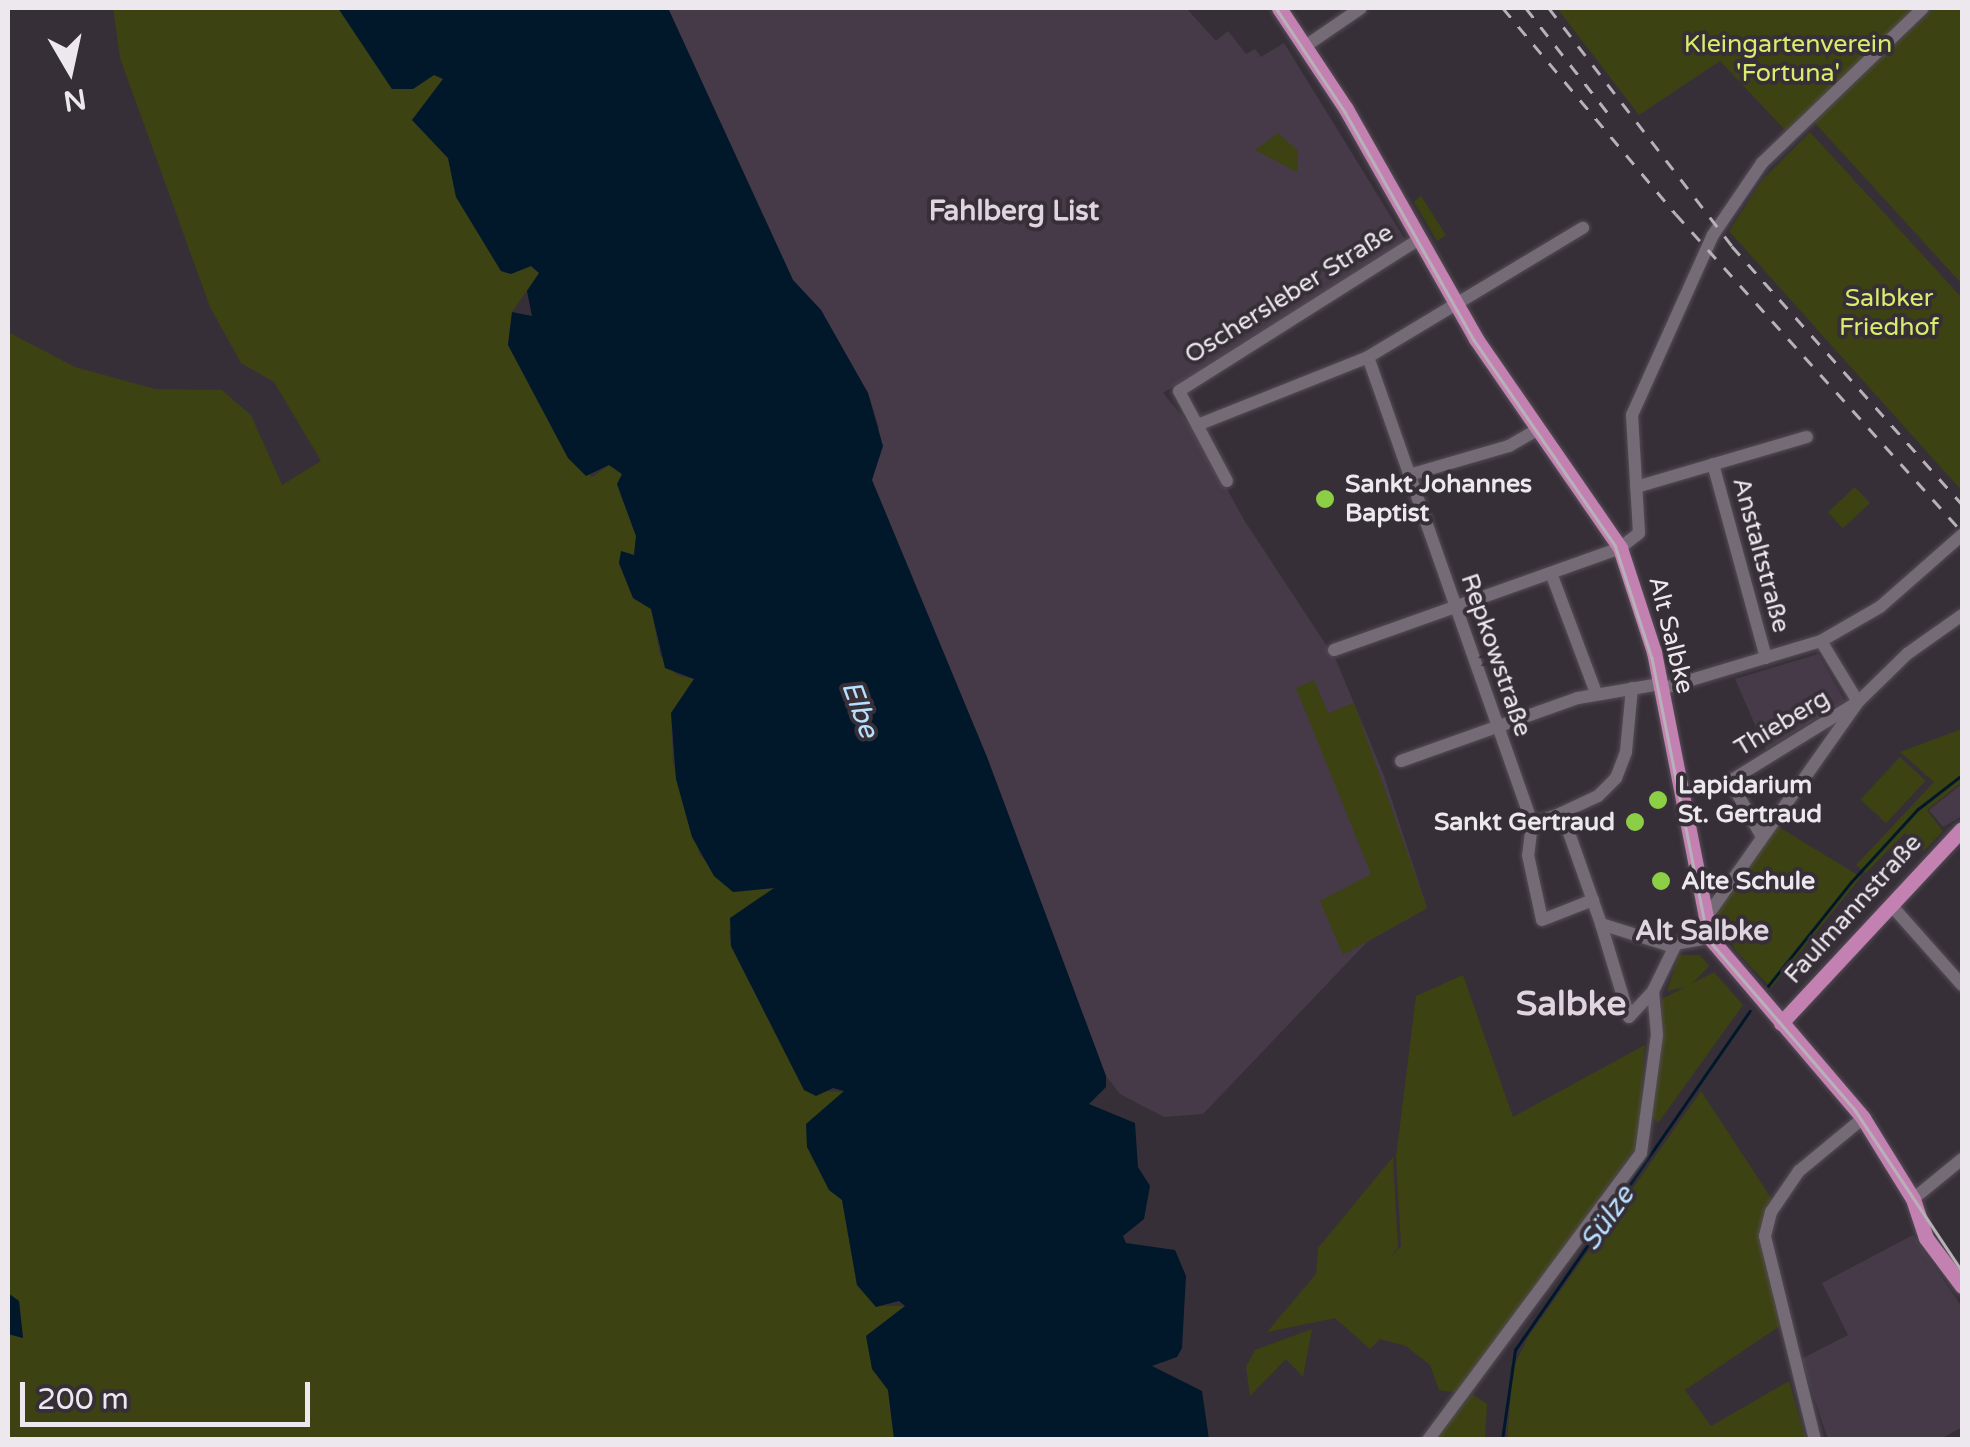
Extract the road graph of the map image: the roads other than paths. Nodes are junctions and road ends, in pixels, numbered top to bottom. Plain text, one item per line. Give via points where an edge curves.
1 (1279, 8) edge
2 (1361, 8) edge
3 (1923, 8) edge
4 (1307, 45) junction
5 (1583, 228) dead end
6 (1420, 239) junction
7 (1456, 307) junction
8 (1368, 356) junction
9 (1200, 424) junction
10 (1539, 429) junction
11 (1807, 436) dead end
12 (1713, 464) junction
13 (1410, 475) junction
14 (1227, 481) dead end
15 (1636, 487) junction
16 (1962, 535) edge
17 (1620, 548) junction
18 (1552, 573) junction
19 (1456, 605) junction
20 (1962, 614) edge
21 (1822, 641) junction
22 (1334, 650) dead end
23 (1766, 658) junction
24 (1660, 686) junction
25 (1632, 688) junction
26 (1596, 693) junction
27 (1858, 702) junction
28 (1497, 726) junction
29 (1402, 761) dead end
30 (1562, 813) junction
31 (1532, 824) junction
32 (1962, 829) edge
33 (1761, 834) junction
34 (1593, 900) junction
35 (1891, 905) junction
36 (1704, 920) junction
37 (1601, 924) junction
38 (1710, 938) junction
39 (1674, 946) junction
40 (1962, 985) edge
41 (1654, 991) junction
42 (1782, 1022) junction
43 (1863, 1118) junction
44 (1962, 1159) edge
45 (1913, 1199) junction
46 (1962, 1286) edge
47 (1428, 1440) edge
48 (1815, 1440) edge

1 - 4 main road, Alt Salbke
2 - 4 street
3 - 15 street via 1774,151 1730,205 1634,409 1629,444
4 - 6 main road, Alt Salbke
5 - 7 street
6 - 7 main road, Alt Salbke
6 - 9 street, Oschersleber Straße via 1182,388 1178,397
7 - 8 street
7 - 10 main road, Alt Salbke
8 - 9 street
8 - 13 street, Repkowstraße
9 - 14 street
10 - 13 street via 1509,446
10 - 17 main road, Alt Salbke
11 - 12 street, Anstaltstraße
12 - 15 street, Anstaltstraße
12 - 23 street, Anstaltstraße
13 - 19 street, Repkowstraße
15 - 17 street via 1642,529
16 - 21 street via 1880,608
17 - 18 street
17 - 24 main road, Alt Salbke
18 - 19 street
18 - 26 street
19 - 22 street
19 - 28 street, Repkowstraße
20 - 27 street
21 - 23 street
21 - 27 street
23 - 24 street
24 - 25 street
24 - 36 main road, Alt Salbke
25 - 26 street
25 - 30 street via 1626,752 1616,778 1598,796
26 - 28 street
27 - 33 street
27 - 33 street, Thieberg via 1730,780
28 - 29 street
28 - 31 street, Repkowstraße
30 - 31 street
30 - 34 street
31 - 34 street, Repkowstraße via 1528,855 1542,920
32 - 35 main road, Faulmannstraße
33 - 36 street
34 - 37 street
35 - 40 street
35 - 42 main road, Faulmannstraße
36 - 38 main road, Alt Salbke
37 - 39 street
37 - 41 street via 1629,1017
38 - 39 street
38 - 42 main road, Alt Salbke
39 - 41 street
41 - 47 street via 1658,1035 1641,1153
42 - 43 main road, Alt Salbke
43 - 45 main road, Alt Salbke
43 - 48 street via 1799,1172 1771,1212 1765,1236
44 - 45 street
45 - 46 main road, Alt Salbke via 1924,1234

